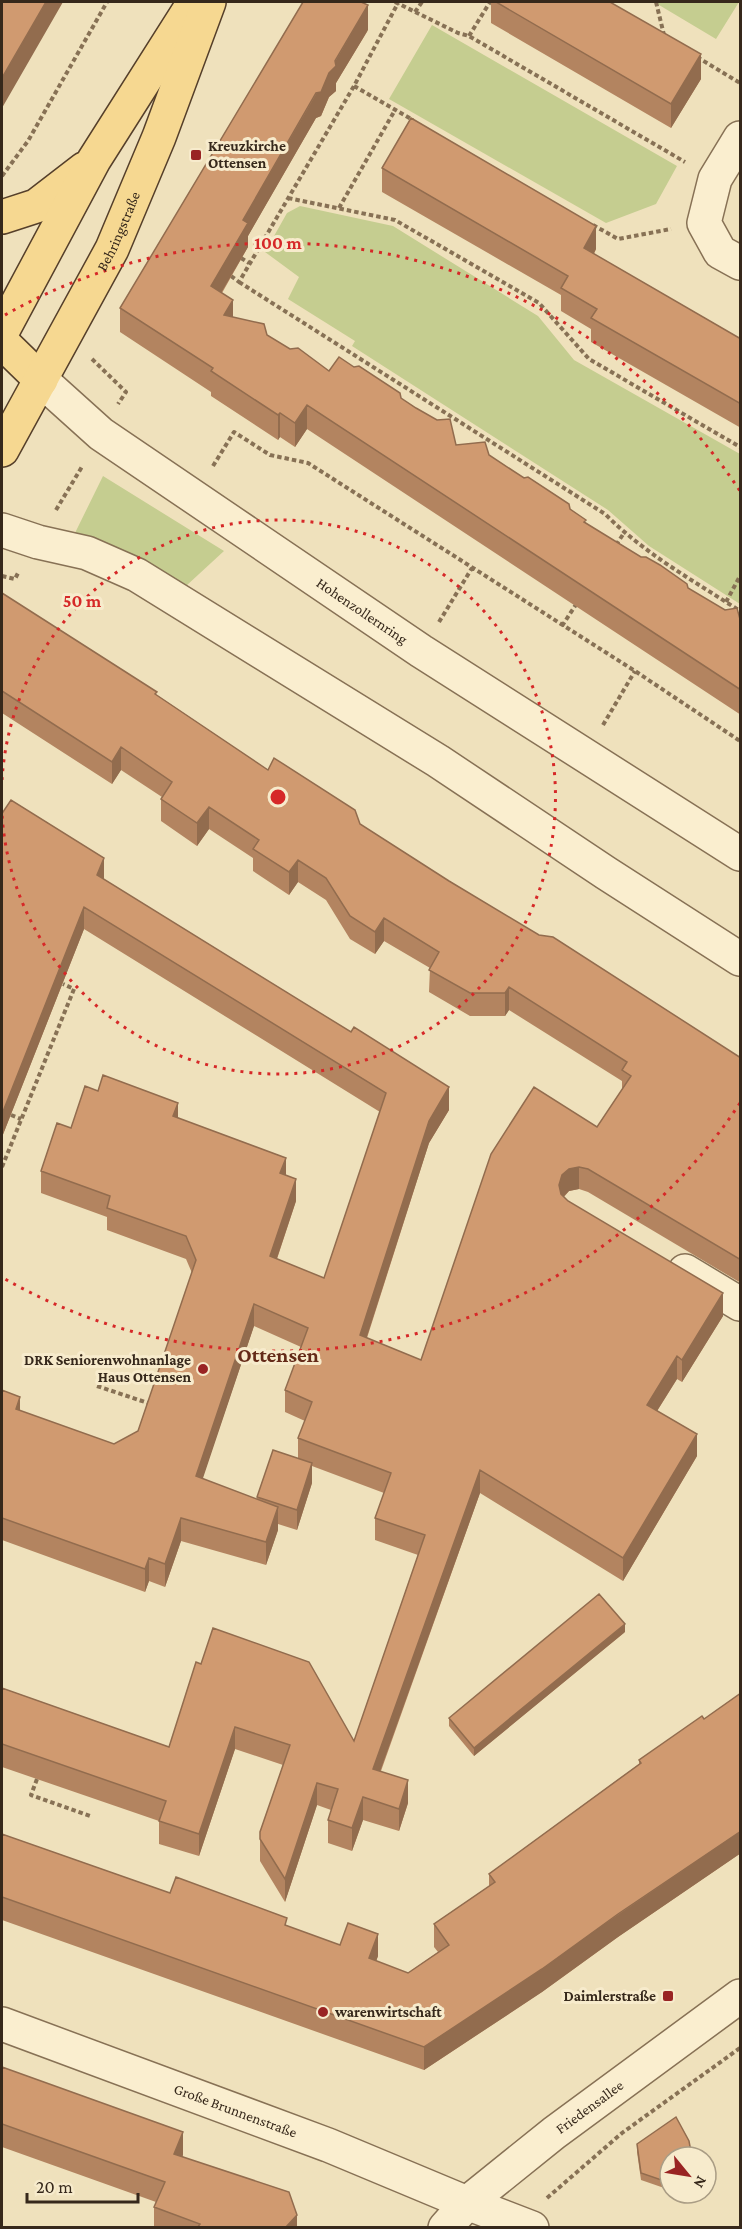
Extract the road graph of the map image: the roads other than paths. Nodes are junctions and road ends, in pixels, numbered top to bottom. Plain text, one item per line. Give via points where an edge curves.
1 (194, 2) edge
2 (208, 2) edge
3 (741, 138) edge
4 (94, 160) junction
5 (2, 217) edge
6 (741, 264) edge
7 (2, 332) edge
8 (2, 342) edge
9 (40, 380) junction
10 (2, 450) edge
11 (2, 530) edge
12 (741, 854) edge
13 (741, 959) edge
14 (659, 1256) edge
15 (741, 1304) edge
16 (741, 1996) edge
17 (2, 2024) edge
18 (467, 2204) junction
19 (445, 2228) edge
20 (532, 2228) edge

1 - 4 main road
2 - 9 main road, Behringstraße via 159,137 112,249
3 - 6 street via 714,179 704,223 720,252
4 - 5 main road via 36,206
4 - 7 main road
8 - 9 main road, Hohenzollernring
9 - 10 main road, Behringstraße
9 - 12 street, Hohenzollernring via 101,434 421,651
11 - 13 street via 87,553 137,575 438,761
14 - 15 street
16 - 18 street, Friedensallee via 576,2116
17 - 18 street, Große Brunnenstraße via 328,2145
18 - 19 street, Friedensallee
18 - 20 street

